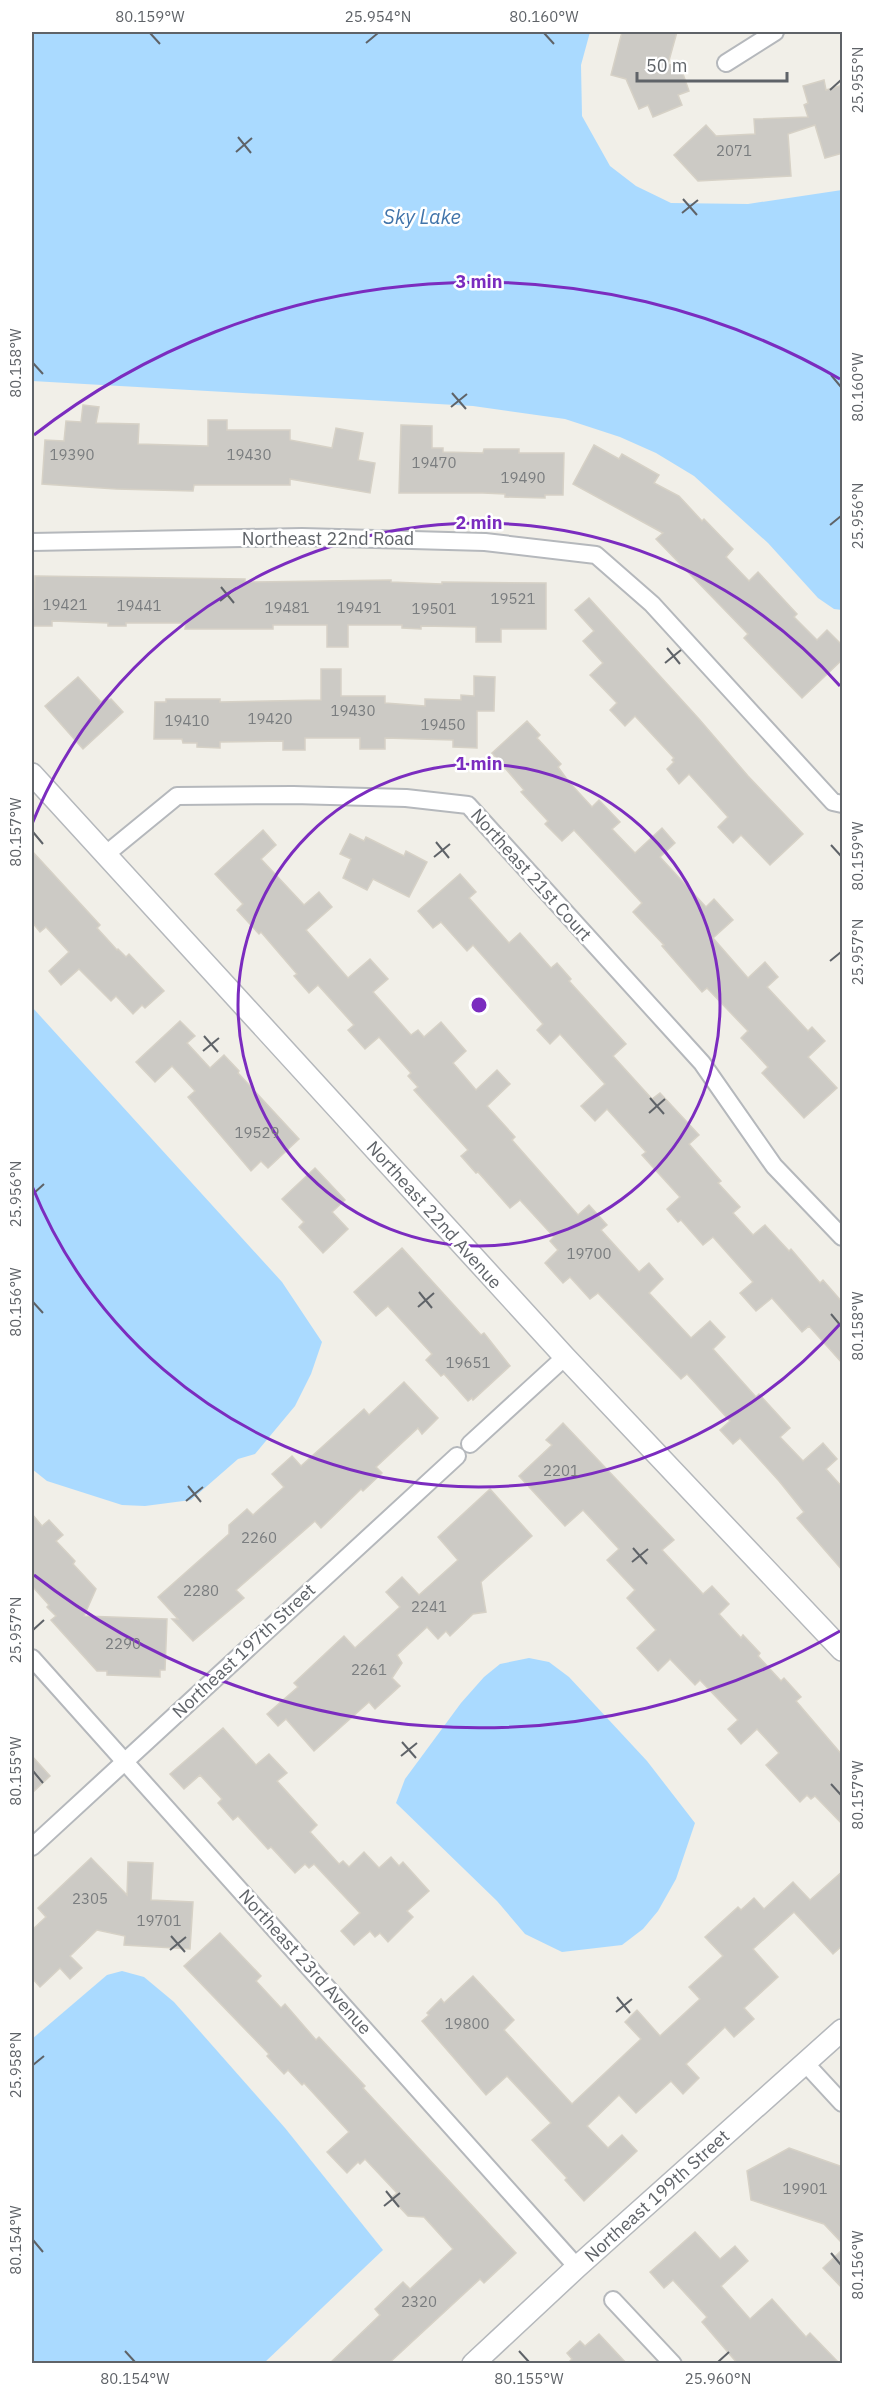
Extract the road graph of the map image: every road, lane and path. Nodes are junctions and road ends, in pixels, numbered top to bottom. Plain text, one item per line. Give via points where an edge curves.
1 (775, 32) edge
2 (726, 63) dead end
3 (32, 542) edge
4 (32, 774) edge
5 (843, 804) edge
6 (105, 855) junction
7 (843, 1237) edge
8 (565, 1357) junction
9 (470, 1444) dead end
10 (457, 1456) dead end
11 (843, 1650) edge
12 (32, 1658) edge
13 (125, 1761) junction
14 (32, 1847) edge
15 (843, 2030) edge
16 (806, 2064) junction
17 (843, 2103) edge
18 (577, 2268) junction
19 (613, 2300) dead end
20 (473, 2364) edge
21 (673, 2364) edge

1 - 2 street
3 - 5 street, Northeast 22nd Road via 302,537 484,542 596,555 652,604 833,802
4 - 6 street, Northeast 22nd Avenue
6 - 7 street, Northeast 21st Court via 177,796 406,798 468,805 702,1064 774,1166
6 - 8 street, Northeast 22nd Avenue
8 - 9 street
8 - 11 street, Northeast 22nd Avenue
10 - 13 street, Northeast 197th Street
12 - 13 street, Northeast 23rd Avenue
13 - 14 street, Northeast 197th Street
13 - 18 street, Northeast 23rd Avenue
15 - 16 street, Northeast 199th Street
16 - 17 street
16 - 18 street, Northeast 199th Street
18 - 20 street, Northeast 199th Street
19 - 21 street

